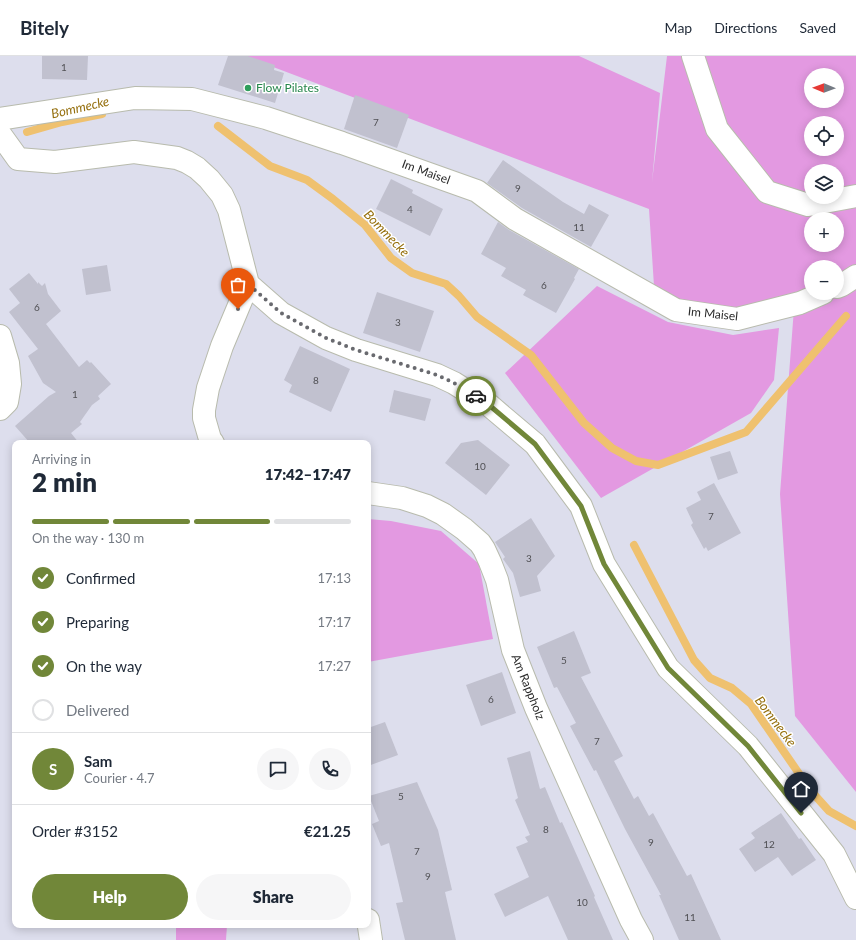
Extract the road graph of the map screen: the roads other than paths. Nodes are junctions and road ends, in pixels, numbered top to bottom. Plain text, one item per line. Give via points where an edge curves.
1 (693, 56) edge
2 (0, 119) edge
3 (0, 134) edge
4 (856, 196) edge
5 (856, 276) edge
6 (248, 284) junction
7 (844, 284) edge
8 (807, 300) edge
9 (0, 336) edge
10 (0, 409) edge
11 (211, 440) edge
12 (371, 493) edge
13 (856, 898) edge
14 (369, 928) edge
15 (371, 940) edge
16 (642, 940) edge

1 - 4 street via 717,129 767,192 808,205
2 - 8 street, Im Maisel via 135,98 192,99 266,118 335,140 477,191 515,219 676,310 737,319
3 - 6 street via 18,158 55,162 134,152 177,158 187,162 209,179 222,195 229,210
5 - 7 street
6 - 11 street via 222,346 208,388 204,418
6 - 13 street via 281,313 326,338 454,383 489,405 535,444 581,506 604,564 668,668 748,746 834,854
9 - 10 street via 8,363 10,384 7,402
12 - 16 street, Am Rappholz via 402,498 427,506 464,529 484,549 496,580 513,650 536,708
14 - 15 street

